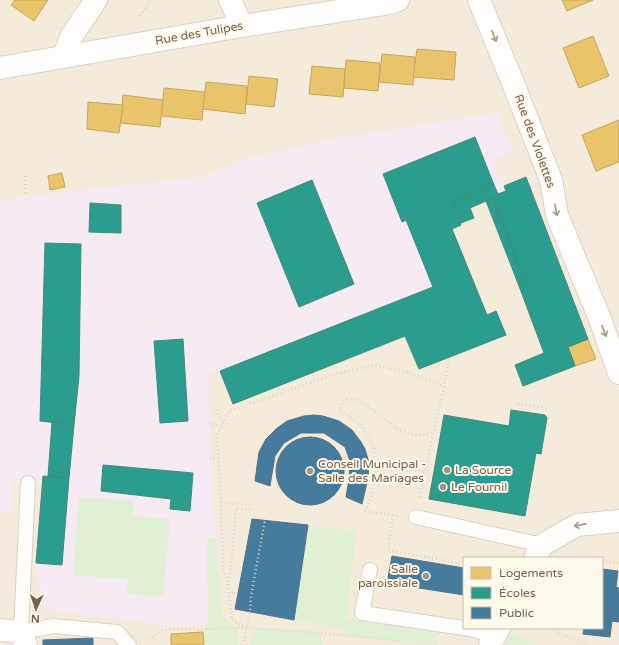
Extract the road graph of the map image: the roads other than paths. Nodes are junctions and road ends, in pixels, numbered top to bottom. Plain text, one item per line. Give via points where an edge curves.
1 (96, 0) edge
2 (230, 0) edge
3 (398, 0) edge
4 (479, 0) edge
5 (242, 26) junction
6 (64, 56) junction
7 (0, 68) edge
8 (619, 373) edge
9 (28, 483) dead end
10 (416, 517) road end
11 (619, 521) edge
12 (538, 552) edge
13 (370, 570) dead end
14 (463, 628) edge
15 (470, 629) edge
16 (16, 636) edge
17 (495, 636) edge
18 (129, 645) edge

1 - 6 street via 70,37
2 - 5 street
3 - 5 street, Rue des Tulipes
4 -> 8 street, Rue des Violettes via 551,180 557,215 600,319
5 - 6 street, Rue des Tulipes
6 - 7 street, Rue des Tulipes
9 - 16 lane
10 - 12 lane
11 -> 12 street via 577,524
13 - 14 lane via 362,613
15 - 17 lane
16 - 18 lane via 54,626 117,632

